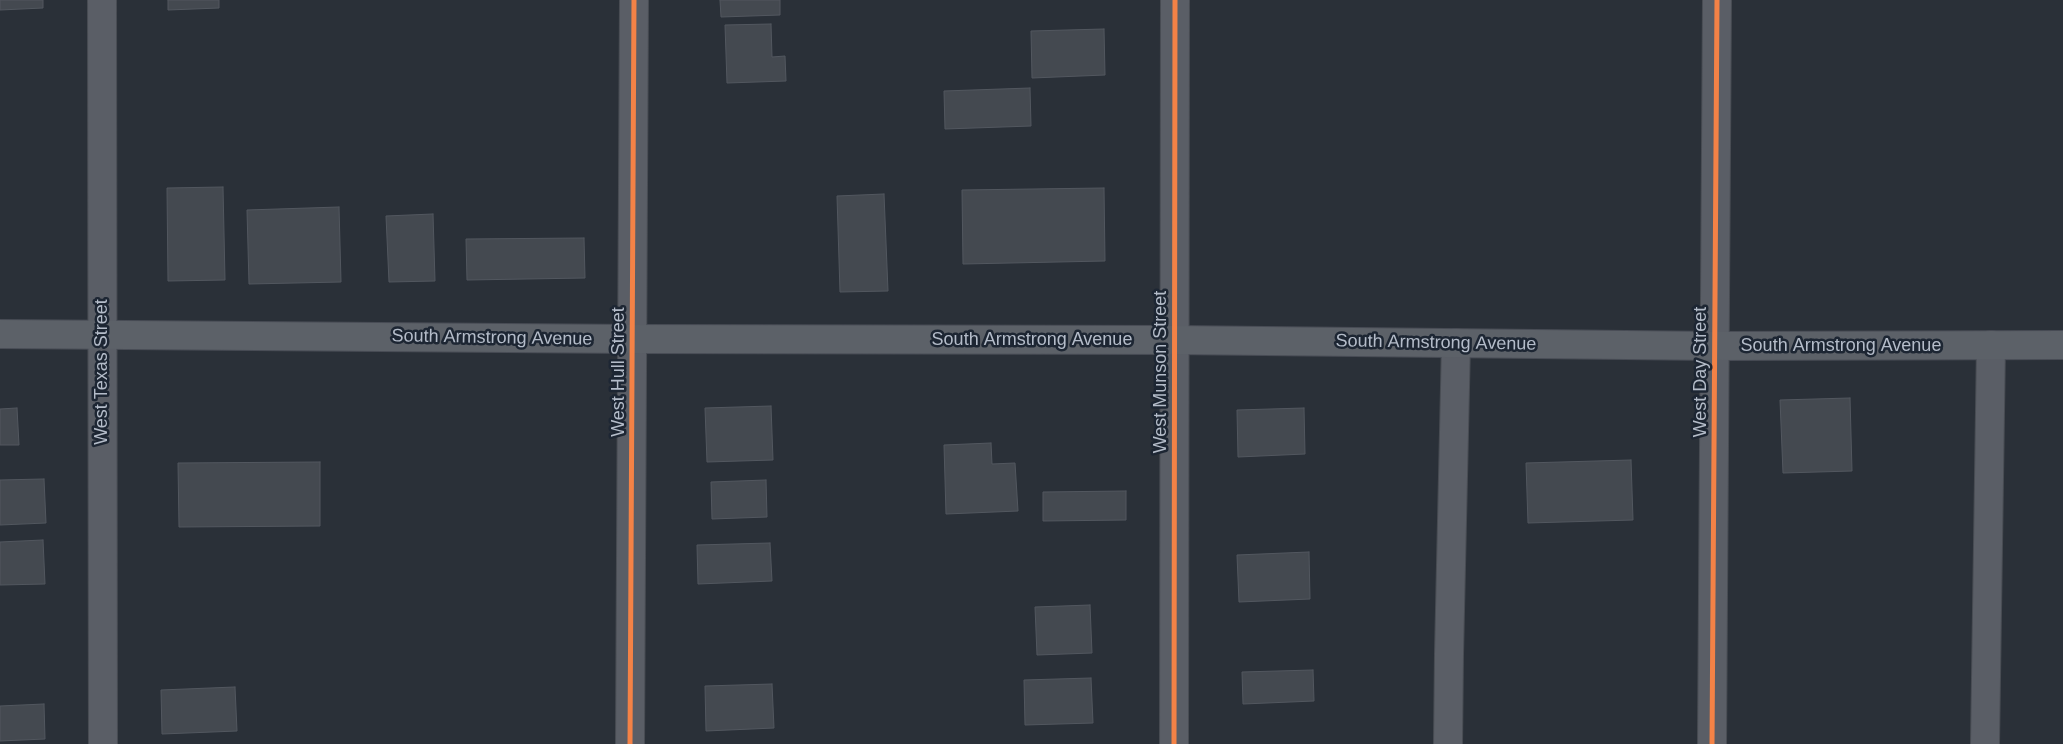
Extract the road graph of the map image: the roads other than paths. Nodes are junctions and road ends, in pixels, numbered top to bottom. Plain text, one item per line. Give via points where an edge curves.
1 (102, 0) edge
2 (634, 0) edge
3 (1176, 0) edge
4 (1717, 0) edge
5 (0, 334) edge
6 (102, 334) junction
7 (633, 339) junction
8 (1175, 340) junction
9 (1456, 344) junction
10 (1991, 345) junction
11 (2063, 345) edge
12 (1715, 346) junction
13 (103, 744) edge
14 (630, 744) edge
15 (1174, 744) edge
16 (1448, 744) edge
17 (1712, 744) edge
18 (1985, 744) edge

1 - 6 street, West Texas Street
2 - 7 street, West Hull Street
3 - 8 street, West Munson Street
4 - 12 street, West Day Street
5 - 6 main road, South Armstrong Avenue
6 - 7 main road, South Armstrong Avenue
6 - 13 street, West Texas Street
7 - 8 main road, South Armstrong Avenue
7 - 14 street, West Hull Street
8 - 9 main road, South Armstrong Avenue
8 - 15 street, West Munson Street
9 - 12 main road, South Armstrong Avenue
9 - 16 street
10 - 11 main road, South Armstrong Avenue
10 - 12 main road, South Armstrong Avenue
10 - 18 street
12 - 17 street, West Day Street

